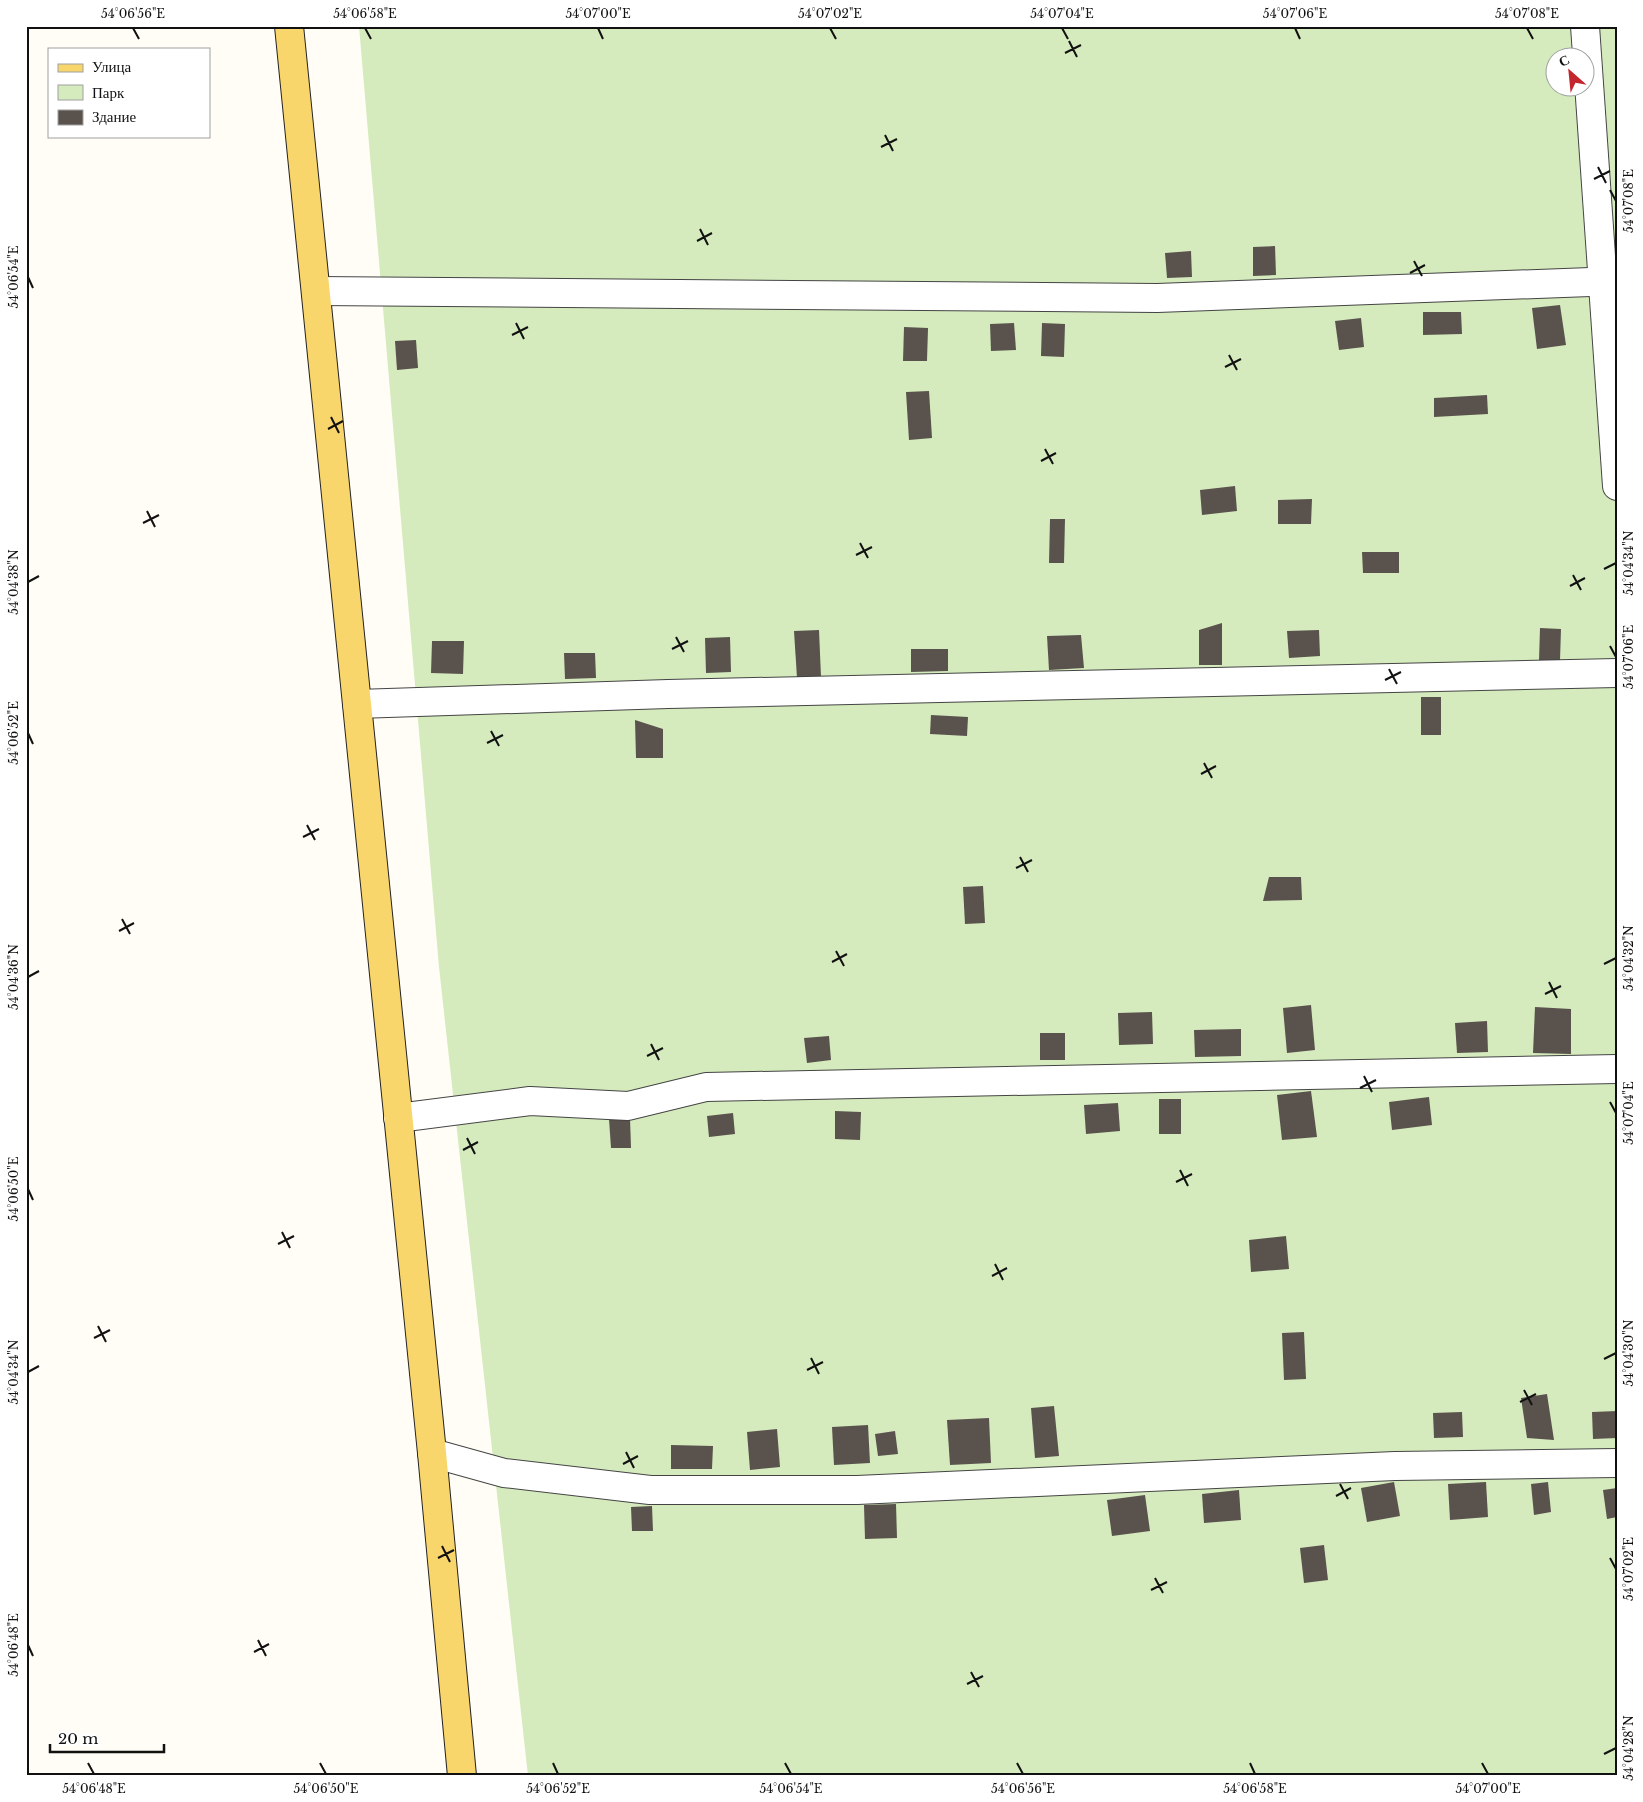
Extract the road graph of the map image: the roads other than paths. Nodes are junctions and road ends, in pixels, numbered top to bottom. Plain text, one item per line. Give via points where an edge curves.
1 (289, 26) edge
2 (1585, 26) edge
3 (1610, 282) edge
4 (316, 291) junction
5 (1617, 486) edge
6 (1617, 673) edge
7 (357, 704) junction
8 (1617, 1069) edge
9 (398, 1118) junction
10 (432, 1453) junction
11 (1617, 1463) edge
12 (462, 1776) edge

1 - 4 main road
2 - 3 lane
3 - 4 lane via 1157,298
3 - 5 lane
4 - 7 main road
6 - 7 lane via 678,693
7 - 9 main road
8 - 9 lane via 706,1088 628,1106 530,1101
9 - 10 main road
10 - 11 lane via 504,1473 650,1490 857,1490 1395,1466
10 - 12 main road

